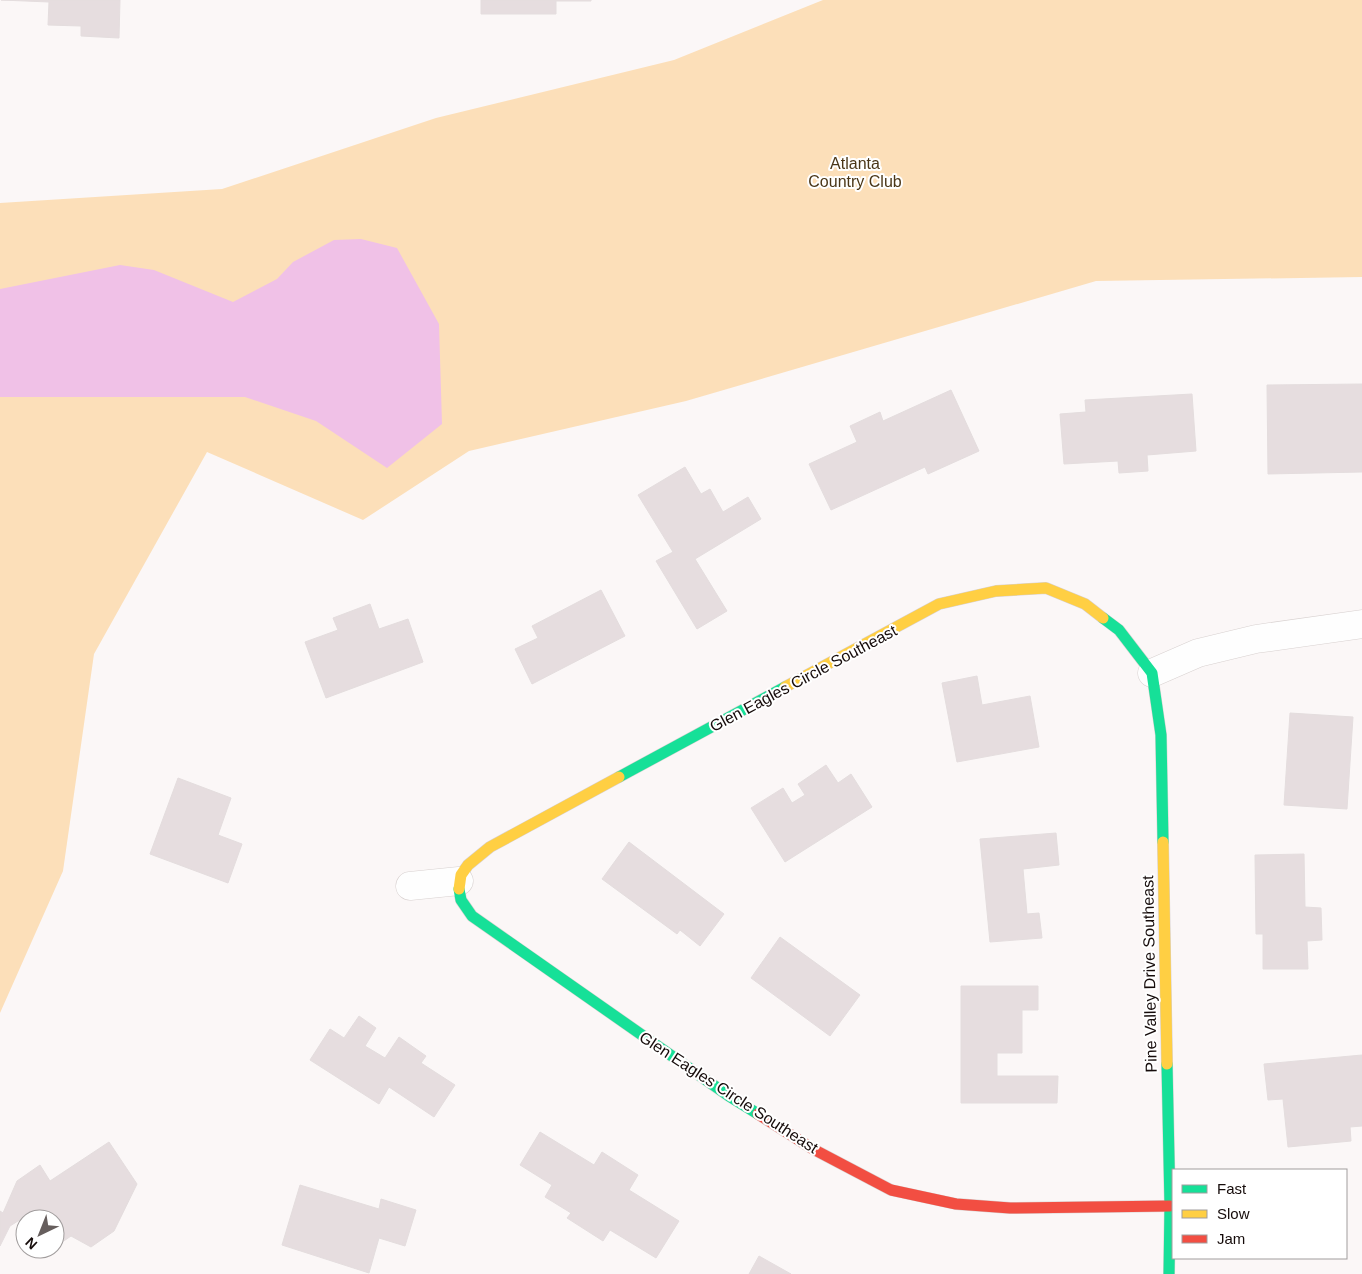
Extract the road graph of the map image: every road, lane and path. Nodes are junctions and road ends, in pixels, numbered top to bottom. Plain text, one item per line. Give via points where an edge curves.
1 (1362, 624) edge
2 (1152, 673) junction
3 (459, 881) junction
4 (410, 886) dead end
5 (1170, 1206) junction
6 (1169, 1274) edge

1 - 2 street via 1256,639 1208,650
2 - 3 street, Glen Eagles Circle Southeast via 1120,630 1085,604 1046,588 996,592 939,604 486,850 466,866
2 - 5 street, Pine Valley Drive Southeast via 1160,735
3 - 4 street
3 - 5 street, Glen Eagles Circle Southeast via 460,898 472,916 729,1096 812,1149 891,1190 956,1204 1010,1208
5 - 6 street, Pine Valley Drive Southeast

